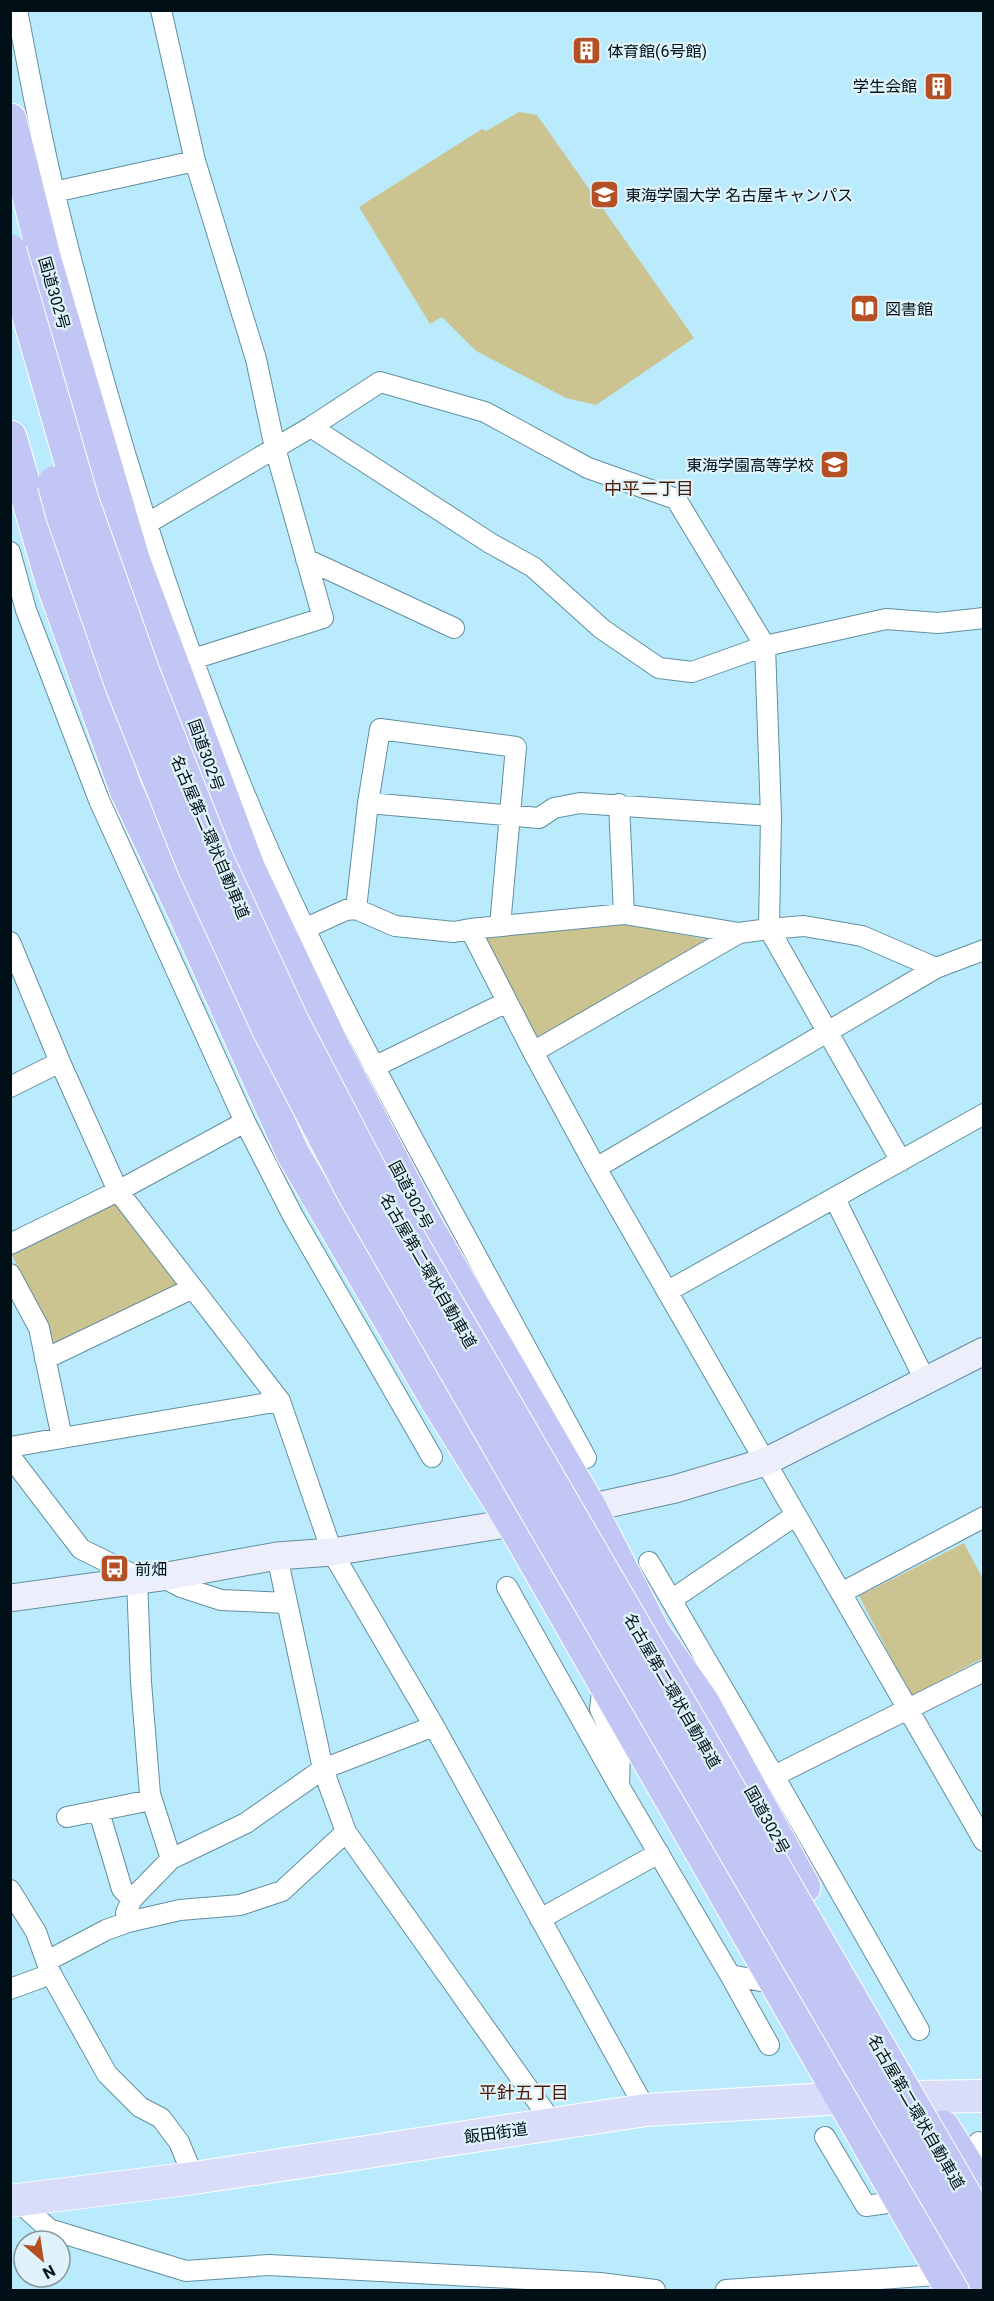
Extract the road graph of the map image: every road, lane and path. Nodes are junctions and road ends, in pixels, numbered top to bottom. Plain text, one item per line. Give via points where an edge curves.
1 (16, 10) edge
2 (161, 10) edge
3 (10, 120) edge
4 (195, 162) junction
5 (54, 192) junction
6 (10, 251) edge
7 (10, 325) edge
8 (311, 427) junction
9 (10, 437) edge
10 (275, 448) junction
11 (148, 523) junction
12 (10, 552) edge
13 (306, 558) junction
14 (18, 614) edge
15 (984, 618) edge
16 (454, 628) dead end
17 (765, 646) junction
18 (193, 659) junction
19 (368, 803) junction
20 (619, 804) junction
21 (511, 816) junction
22 (771, 816) junction
23 (356, 909) junction
24 (624, 914) junction
25 (500, 926) junction
26 (304, 929) junction
27 (470, 929) junction
28 (769, 929) junction
29 (739, 933) junction
30 (10, 942) edge
31 (984, 950) edge
32 (936, 968) junction
33 (507, 1002) junction
34 (829, 1031) junction
35 (533, 1052) junction
36 (60, 1062) junction
37 (374, 1067) junction
38 (10, 1087) edge
39 (984, 1114) edge
40 (245, 1122) junction
41 (901, 1161) junction
42 (596, 1168) junction
43 (118, 1191) junction
44 (835, 1199) junction
45 (10, 1244) edge
46 (469, 1272) junction
47 (10, 1274) edge
48 (193, 1288) junction
49 (668, 1291) junction
50 (984, 1351) edge
51 (45, 1359) junction
52 (926, 1380) junction
53 (393, 1391) junction
54 (280, 1401) junction
55 (436, 1401) junction
56 (62, 1438) junction
57 (10, 1447) edge
58 (10, 1455) edge
59 (432, 1457) dead end
60 (586, 1458) dead end
61 (765, 1462) junction
62 (590, 1508) junction
63 (796, 1515) junction
64 (984, 1517) edge
65 (513, 1523) junction
66 (332, 1552) junction
67 (277, 1556) junction
68 (649, 1562) dead end
69 (147, 1579) junction
70 (507, 1587) dead end
71 (841, 1593) junction
72 (10, 1598) edge
73 (671, 1600) junction
74 (287, 1603) junction
75 (654, 1633) junction
76 (984, 1671) edge
77 (604, 1682) junction
78 (909, 1710) junction
79 (739, 1716) junction
80 (434, 1726) junction
81 (322, 1769) junction
82 (774, 1776) junction
83 (619, 1786) junction
84 (151, 1800) junction
85 (99, 1812) junction
86 (67, 1817) dead end
87 (981, 1829) edge
88 (346, 1832) junction
89 (809, 1836) junction
90 (658, 1853) junction
91 (171, 1859) junction
92 (792, 1866) junction
93 (10, 1890) edge
94 (132, 1899) junction
95 (540, 1919) junction
96 (128, 1922) junction
97 (49, 1967) junction
98 (729, 1975) junction
99 (777, 1984) junction
100 (10, 1989) edge
101 (919, 2030) dead end
102 (770, 2045) dead end
103 (984, 2096) edge
104 (924, 2097) junction
105 (843, 2098) junction
106 (646, 2110) junction
107 (554, 2125) junction
108 (825, 2137) dead end
109 (194, 2178) junction
110 (983, 2191) edge
111 (14, 2201) edge
112 (901, 2201) junction
113 (984, 2228) edge
114 (984, 2271) edge
115 (984, 2278) edge
116 (947, 2283) edge
117 (655, 2290) edge
118 (726, 2290) edge

1 - 5 street
2 - 4 street
3 - 46 highway, 国道302号 via 44,257 133,559 248,867 336,1053 422,1218
4 - 5 street
4 - 10 street via 256,359
5 - 11 street via 99,363
6 - 113 highway, 名古屋第二環状自動車道, bridge via 82,500 145,677 216,857 292,1021 375,1180
7 - 115 highway, 名古屋第二環状自動車道, bridge via 62,513 122,686 194,867 270,1032 353,1192
8 - 10 street
8 - 17 street via 533,567 602,629 659,668 692,672
8 - 17 street via 380,382 485,412 588,468 676,499
9 - 55 highway via 52,581 126,790 293,1154
10 - 11 street
10 - 13 street
11 - 18 street
12 - 14 street
13 - 16 street
13 - 18 street via 323,618
14 - 40 street
15 - 17 street via 938,623 886,619
17 - 22 street
18 - 26 street via 239,781
19 - 21 street
19 - 21 street via 380,729 516,747
19 - 23 street
20 - 21 street via 580,803 554,808 539,818
20 - 22 street
20 - 24 street
21 - 25 street
22 - 28 street
23 - 26 street
23 - 27 street via 395,926 454,932
24 - 25 street
24 - 29 street
25 - 27 street
26 - 37 street
27 - 33 street
28 - 29 street
28 - 32 street via 804,926 862,936
28 - 34 street
29 - 35 street
30 - 36 street
31 - 32 street
32 - 34 street
33 - 35 street
33 - 37 street
34 - 41 street
34 - 42 street
35 - 42 street
36 - 38 street
36 - 43 street
37 - 46 street
39 - 41 street
40 - 43 street
40 - 53 street via 293,1216
41 - 44 street
42 - 49 street
43 - 45 street
43 - 48 street
44 - 49 street
44 - 52 street
46 - 60 street
46 - 62 highway, 国道302号
47 - 51 street via 39,1328
48 - 51 street
48 - 54 street
49 - 61 street
50 - 52 street
51 - 56 street
52 - 61 street
53 - 55 street
53 - 59 street
54 - 56 street
54 - 66 street
55 - 65 highway
56 - 57 street
58 - 69 street via 81,1549
61 - 62 street via 675,1489
61 - 63 street
62 - 65 street
62 - 75 highway, 国道302号
63 - 71 street
63 - 73 street
64 - 71 street
65 - 66 street
65 - 77 highway
66 - 67 street
66 - 80 street
67 - 69 street
67 - 74 street
68 - 73 street
69 - 72 street
69 - 74 street via 221,1600
69 - 84 street via 141,1682
70 - 83 street
71 - 78 street
73 - 79 street
74 - 81 street
75 - 79 street via 683,1656 711,1703
75 - 92 highway, 国道302号 via 702,1701
76 - 78 street
77 - 83 street via 600,1709 620,1752
77 - 99 highway
78 - 82 street
78 - 87 street
79 - 82 street
80 - 81 street
80 - 95 street
81 - 88 street
81 - 91 street via 246,1823
82 - 89 street
83 - 90 street
84 - 85 street
84 - 91 street
85 - 86 street
85 - 94 street via 122,1889
88 - 96 street via 282,1891 240,1905 180,1910
88 - 107 street
89 - 92 street
89 - 101 street
90 - 95 street
90 - 98 street
91 - 94 street
92 - 104 highway, 国道302号
93 - 97 street via 36,1932
94 - 96 street via 126,1913
95 - 106 street
96 - 97 street via 106,1930
97 - 100 street
97 - 109 street via 107,2074 140,2107 161,2118 179,2142
98 - 99 street
98 - 102 street
99 - 105 highway
103 - 104 main road, 飯田街道
104 - 105 main road, 飯田街道
104 - 110 highway, 国道302号
105 - 106 main road, 飯田街道
105 - 112 highway
106 - 107 main road, 飯田街道
107 - 109 main road, 飯田街道
108 - 112 street via 866,2206
109 - 111 main road, 飯田街道
111 - 117 street via 49,2229 186,2271 269,2265 600,2283
112 - 116 highway
114 - 116 street
116 - 118 street

